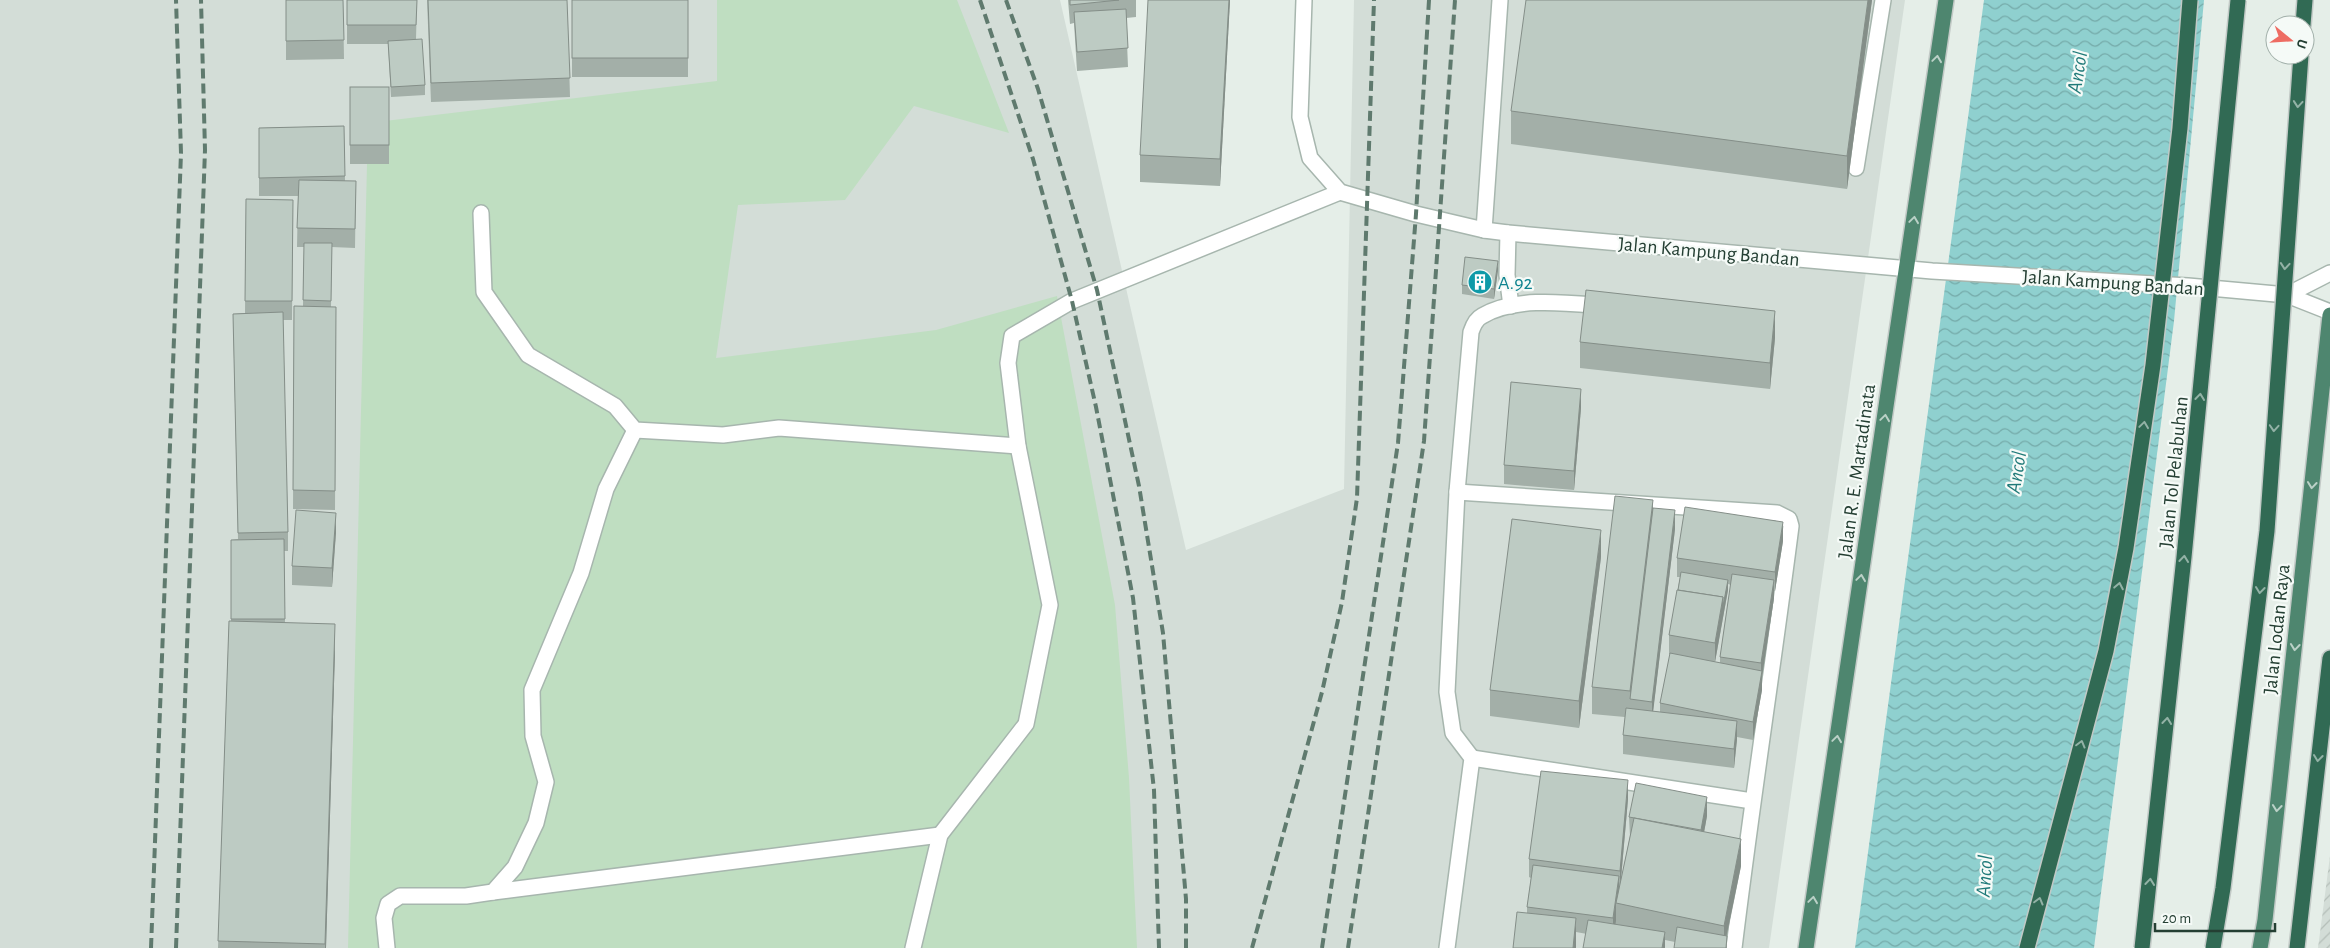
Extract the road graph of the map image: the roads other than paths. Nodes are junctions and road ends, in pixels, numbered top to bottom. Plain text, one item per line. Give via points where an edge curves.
1 (1304, 0) edge
2 (1500, 0) edge
3 (1882, 0) edge
4 (1946, 0) edge
5 (2190, 0) edge
6 (2238, 0) edge
7 (2305, 0) edge
8 (2304, 15) edge
9 (2300, 65) edge
10 (1856, 168) dead end
11 (1340, 192) junction
12 (481, 213) dead end
13 (1484, 230) junction
14 (1508, 233) junction
15 (1907, 268) junction
16 (2330, 273) edge
17 (2287, 295) junction
18 (1510, 306) junction
19 (1625, 308) edge
20 (2330, 314) edge
21 (635, 430) junction
22 (1018, 446) junction
23 (1457, 492) junction
24 (2330, 658) edge
25 (1472, 758) junction
26 (1752, 801) junction
27 (940, 836) junction
28 (494, 892) junction
29 (387, 948) edge
30 (913, 948) edge
31 (1446, 948) edge
32 (1734, 948) edge
33 (1806, 948) edge
34 (2026, 948) edge
35 (2142, 948) edge
36 (2213, 948) edge
37 (2260, 948) edge
38 (2297, 948) edge

1 - 11 street via 1300,117 1310,158
2 - 13 street
3 - 10 street
15 -> 4 highway, Jalan R. E. Martadinata
34 -> 5 highway, bridge via 2106,651 2126,548 2154,355 2180,128
35 -> 6 highway, Jalan Tol Pelabuhan, bridge
7 - 8 highway
9 -> 36 highway, bridge via 2267,531
11 - 13 street, Jalan Kampung Bandan
11 - 22 street via 1072,301 1012,336 1008,363
12 - 21 street via 484,292 528,355 615,406
13 - 14 street, Jalan Kampung Bandan
14 - 15 street, Jalan Kampung Bandan
14 - 18 street
15 - 17 street, Jalan Kampung Bandan
33 -> 15 highway, Jalan R. E. Martadinata
16 - 17 street
17 - 20 street, Jalan Kampung Bandan
18 - 19 street via 1555,302
18 - 23 street via 1481,316 1471,332
20 -> 37 highway, Jalan Lodan Raya
21 - 22 street via 724,435 779,428
21 - 28 street via 606,489 581,574 532,690 533,736 546,782 536,823 515,867
22 - 27 street via 1050,605 1026,724
23 - 25 street via 1446,692 1453,733
23 - 26 street via 1777,513 1789,519 1791,526
24 -> 38 highway
25 - 26 street
25 - 31 street
26 - 32 street
27 - 28 street
27 - 30 street
28 - 29 street via 466,896 400,896 388,904 384,918

